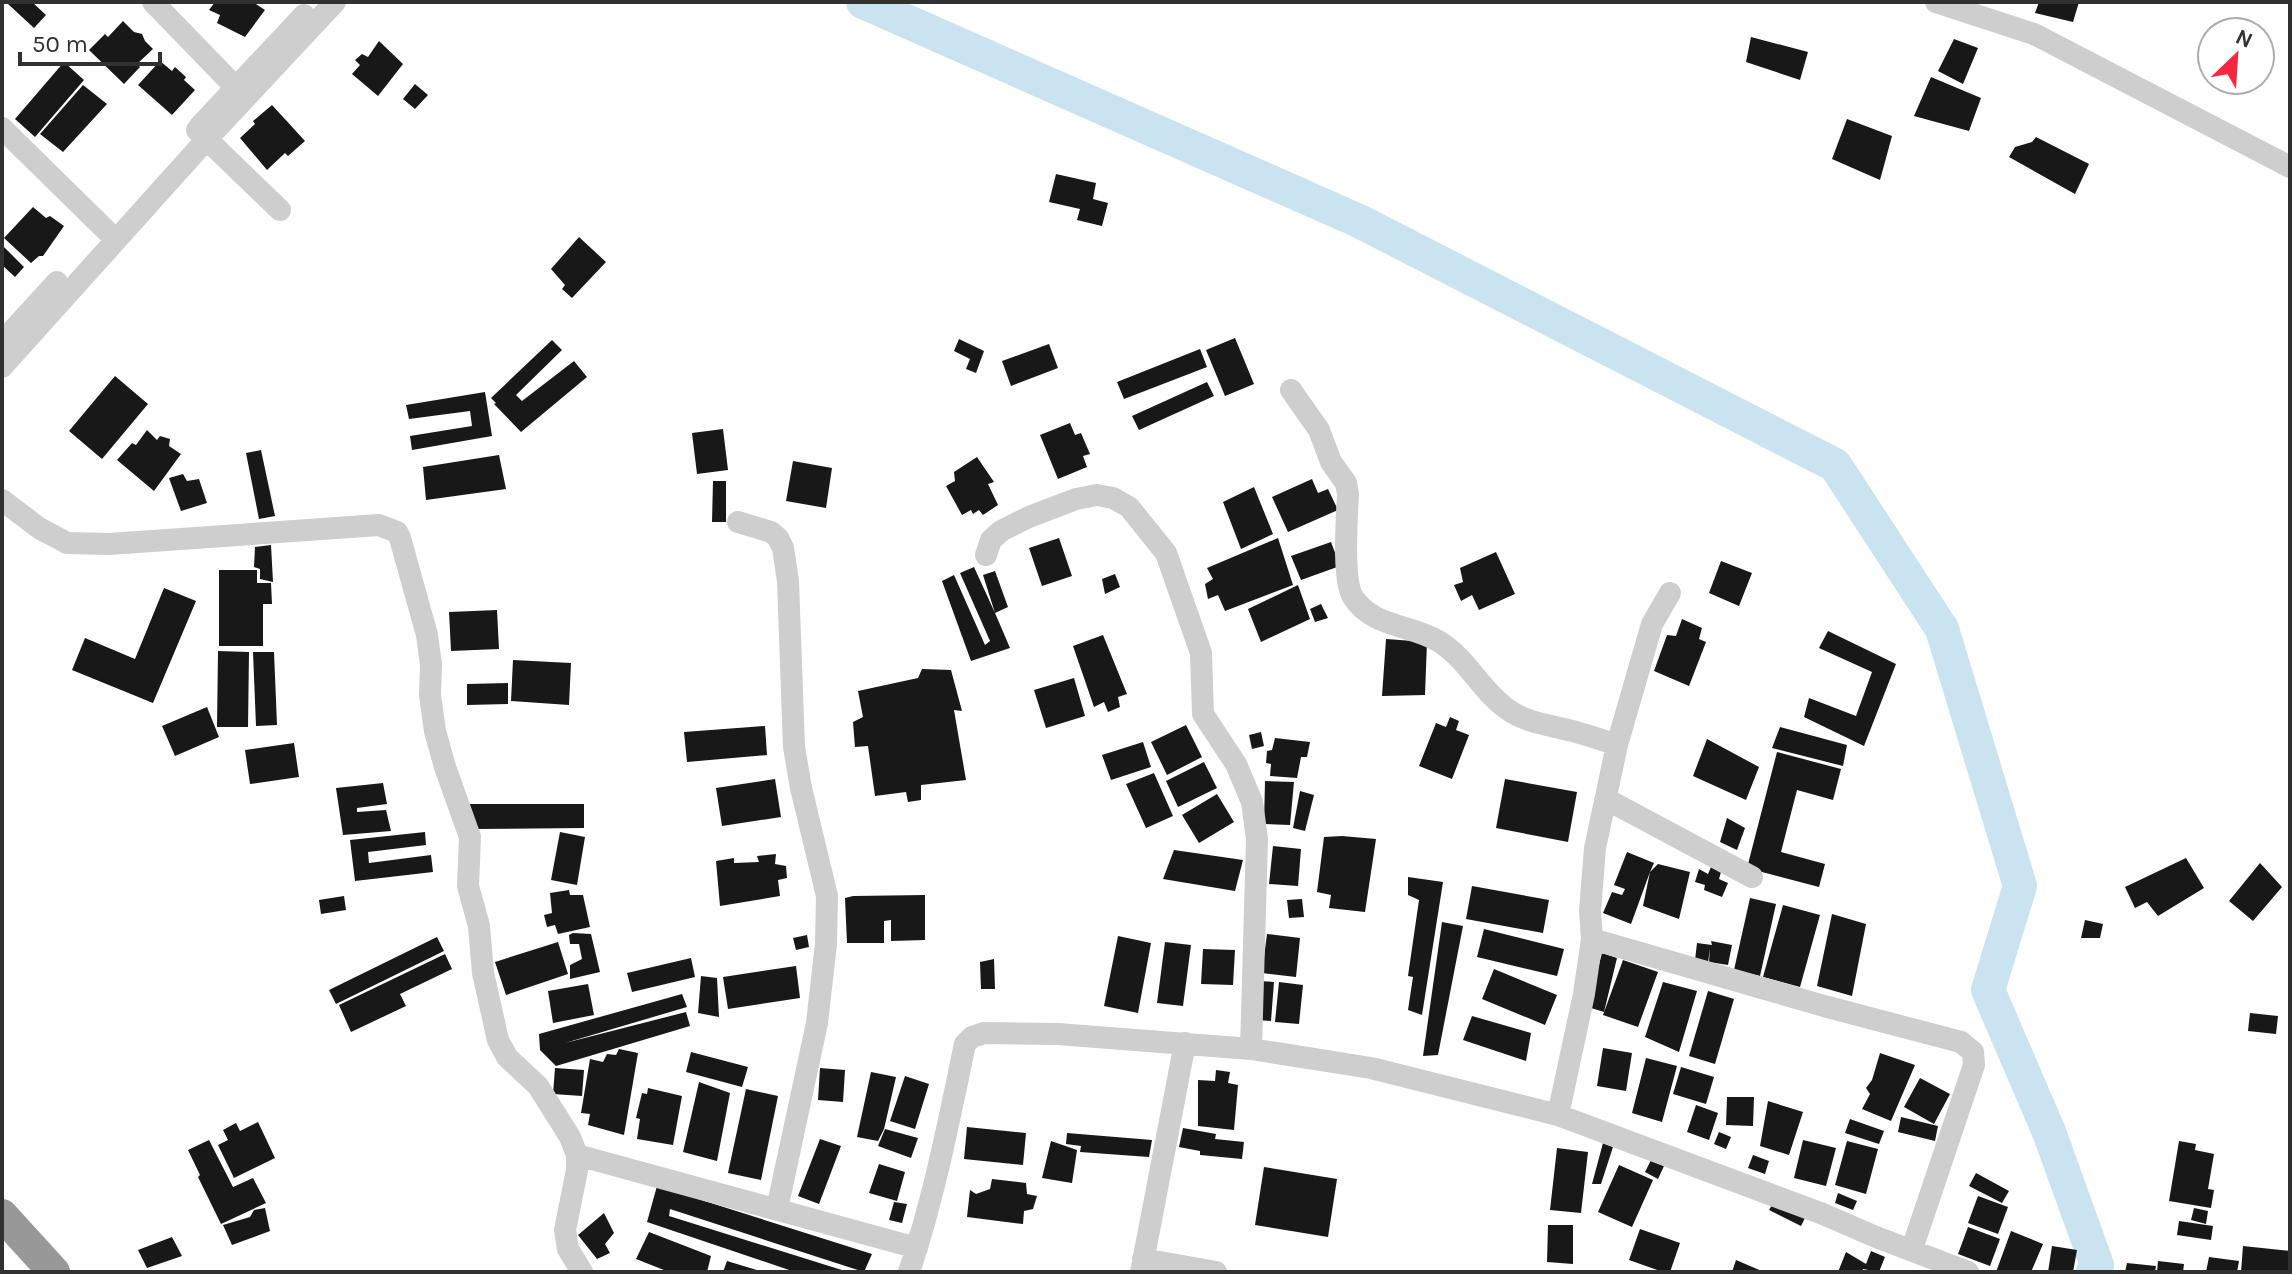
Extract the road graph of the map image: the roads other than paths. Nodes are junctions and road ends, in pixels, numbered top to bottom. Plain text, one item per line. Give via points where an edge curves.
1 (153, 2) edge
2 (316, 2) edge
3 (335, 2) edge
4 (1936, 2) edge
5 (241, 93) junction
6 (2, 128) edge
7 (202, 134) junction
8 (2290, 167) edge
9 (280, 210) dead end
10 (111, 234) junction
11 (2, 342) edge
12 (2, 367) edge
13 (1291, 390) dead end
14 (2, 500) edge
15 (738, 522) dead end
16 (986, 555) dead end
17 (1670, 593) dead end
18 (1617, 745) junction
19 (1606, 799) junction
20 (1752, 877) dead end
21 (1592, 939) junction
22 (1185, 1043) junction
23 (1251, 1049) junction
24 (1558, 1115) junction
25 (577, 1155) junction
26 (777, 1209) junction
27 (2, 1215) edge
28 (917, 1248) junction
29 (1912, 1249) junction
30 (1142, 1266) edge
31 (54, 1272) edge
32 (582, 1272) edge
33 (909, 1272) edge
34 (1216, 1272) edge
35 (1968, 1272) edge

1 - 5 street
2 - 5 street
3 - 5 street
4 - 8 street via 2034,34
5 - 7 street
6 - 10 street
7 - 9 street
7 - 10 street
10 - 11 street
10 - 12 street
13 - 18 street via 1346,483 1347,571 1353,597 1384,622 1448,647 1491,696 1518,716
14 - 25 street via 67,543 379,525 397,532 427,635 435,731 470,837 468,886 498,1040 507,1057 538,1086
15 - 26 street via 771,532 783,548 794,747 827,896 817,1023
16 - 23 street via 1001,531 1097,495 1129,507 1166,553 1201,653 1203,714 1236,764 1252,802 1257,839
17 - 18 street via 1652,624
18 - 19 street
19 - 20 street
19 - 21 street via 1595,848
21 - 24 street
21 - 29 street via 1961,1042 1973,1052 1974,1065
22 - 23 street
22 - 28 street via 1058,1034 972,1037 965,1044
22 - 30 street
23 - 24 street via 1371,1068
24 - 29 street
25 - 26 street
25 - 32 street via 565,1230 568,1249
26 - 28 street
27 - 31 highway
28 - 33 street
29 - 35 street
30 - 34 street

